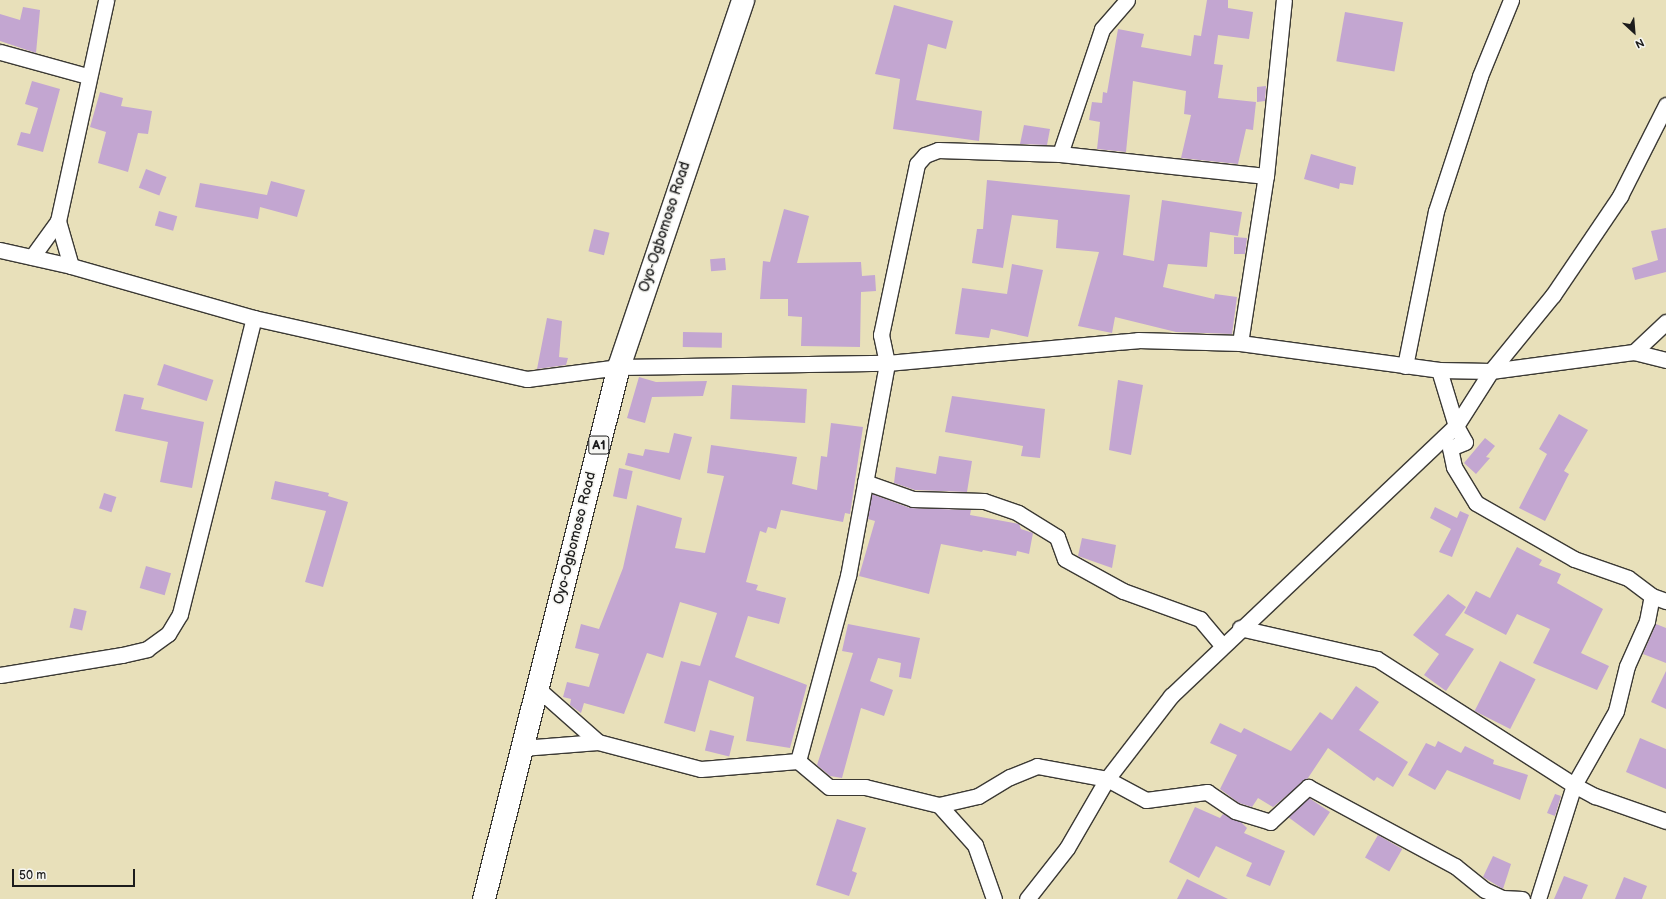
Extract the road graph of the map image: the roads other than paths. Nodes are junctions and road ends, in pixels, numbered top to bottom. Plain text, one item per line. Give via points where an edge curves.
1 (106, 0) edge
2 (743, 0) edge
3 (1127, 0) edge
4 (1284, 0) edge
5 (1511, 0) edge
6 (0, 52) edge
7 (88, 76) junction
8 (1666, 105) edge
9 (1060, 154) junction
10 (1266, 176) junction
11 (58, 222) junction
12 (0, 250) edge
13 (32, 257) junction
14 (71, 266) junction
15 (254, 318) junction
16 (1666, 322) edge
17 (1240, 343) junction
18 (1634, 352) junction
19 (1666, 360) edge
20 (887, 363) junction
21 (1405, 366) junction
22 (619, 367) junction
23 (1439, 370) junction
24 (1491, 371) junction
25 (1456, 426) junction
26 (865, 482) junction
27 (1652, 596) junction
28 (1666, 601) edge
29 (1240, 628) junction
30 (1222, 645) junction
31 (0, 675) edge
32 (537, 688) junction
33 (598, 742) junction
34 (522, 748) junction
35 (798, 761) junction
36 (1107, 779) junction
37 (1574, 785) junction
38 (939, 806) junction
39 (1666, 821) edge
40 (484, 899) edge
41 (994, 899) edge
42 (1027, 899) edge
43 (1522, 899) edge
44 (1538, 899) edge

1 - 7 street
2 - 22 highway, Oyo-Ogbomoso Road / A1
3 - 9 street via 1102,30
4 - 10 street
5 - 21 street via 1480,76 1436,212
6 - 7 street
7 - 11 street
8 - 24 street via 1620,196 1553,295
9 - 10 street
9 - 20 street via 938,150 925,154 917,164 881,335
10 - 17 street
11 - 13 street
11 - 14 street
12 - 13 street
13 - 14 street
14 - 15 street
15 - 22 street via 527,380
15 - 31 street via 180,614 168,634 147,649
16 - 18 street
17 - 20 street via 1138,340
17 - 21 street
18 - 19 street
18 - 24 street
20 - 22 street
20 - 26 street
21 - 23 street
22 - 32 highway, Oyo-Ogbomoso Road / A1
23 - 24 street
23 - 25 street
24 - 25 street
25 - 27 street via 1465,442 1450,448 1454,467 1481,508 1574,559 1628,578
25 - 29 street
26 - 30 street via 913,499 984,501 1018,513 1057,537 1065,558 1124,592 1200,619
26 - 35 street via 848,576
27 - 28 street
27 - 37 street via 1647,621 1627,666 1616,711
29 - 30 street
29 - 37 street via 1377,659
30 - 36 street via 1157,712
32 - 33 street
32 - 34 highway, Oyo-Ogbomoso Road / A1
33 - 34 street
33 - 35 street via 701,769
34 - 40 highway, Oyo-Ogbomoso Road / A1
35 - 38 street via 829,787 865,787
36 - 38 street via 1037,766 1010,776 978,796
36 - 42 street via 1067,848
36 - 43 street via 1146,800 1207,792 1235,811 1270,822 1303,790 1314,789 1455,866 1485,890 1502,898
37 - 39 street via 1609,802
37 - 44 street
38 - 41 street via 975,845

